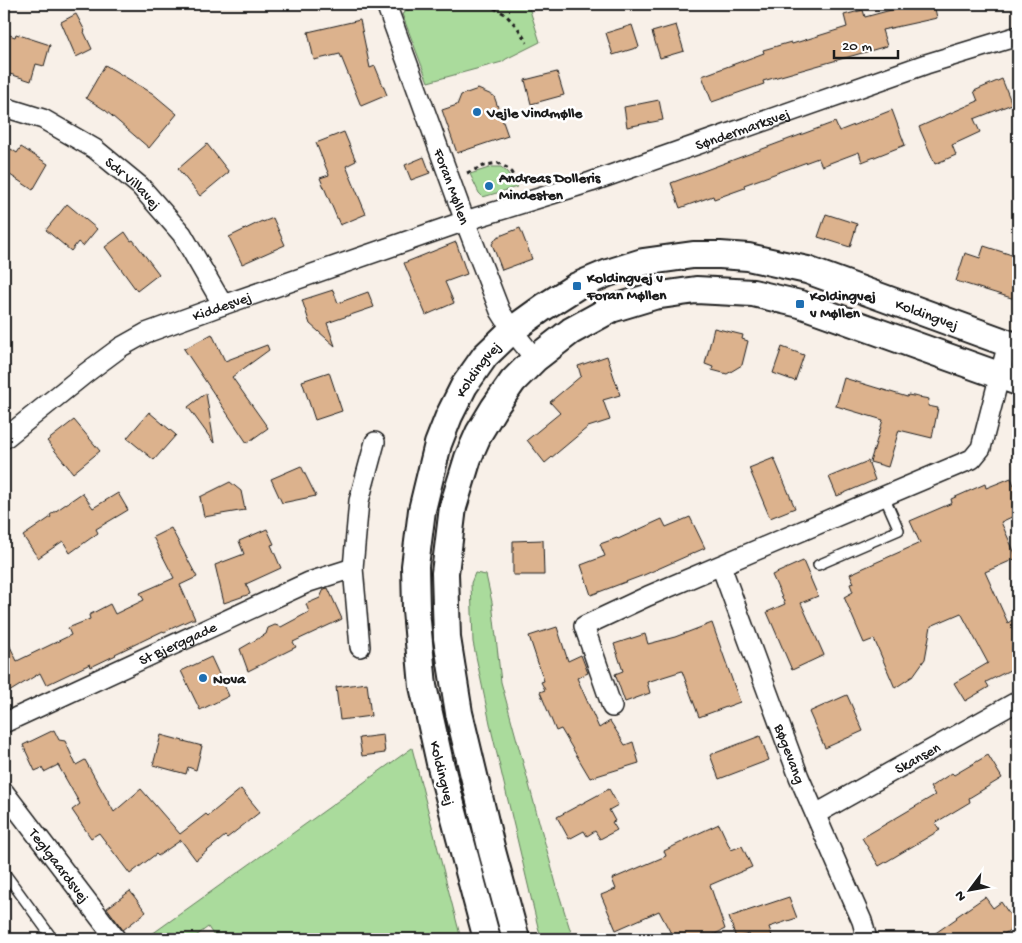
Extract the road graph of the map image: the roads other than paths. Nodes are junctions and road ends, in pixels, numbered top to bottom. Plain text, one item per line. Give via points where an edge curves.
1 (386, 4) edge
2 (1018, 36) edge
3 (4, 108) edge
4 (465, 221) junction
5 (222, 305) junction
6 (512, 330) junction
7 (1013, 345) edge
8 (535, 359) junction
9 (1009, 379) edge
10 (4, 439) edge
11 (375, 442) dead end
12 (884, 496) junction
13 (818, 565) dead end
14 (721, 566) junction
15 (353, 568) junction
16 (360, 647) dead end
17 (1018, 701) edge
18 (612, 707) dead end
19 (4, 723) edge
20 (4, 792) edge
21 (816, 814) junction
22 (4, 872) edge
23 (53, 939) edge
24 (116, 939) edge
25 (487, 939) edge
26 (516, 939) edge
27 (867, 939) edge

1 - 4 street, Foran Møllen
2 - 4 street, Søndermarksvej via 926,64 591,182
3 - 5 street, Sdr Villavej via 43,118 95,149 140,186 182,234
4 - 5 street, Kiddesvej
4 - 6 street, Foran Møllen via 500,311
5 - 10 street, Kiddesvej via 146,333 121,347
6 - 7 main road, Koldingvej via 577,286 608,273 643,262 720,255 748,257 807,270
6 - 8 street, Foran Møllen
6 - 25 main road, Koldingvej via 485,356 464,386 449,416 438,444 422,510 415,566 424,686 440,763
7 - 9 street
8 - 9 main road, Koldingvej via 571,331 611,309 654,296 696,290 753,292 800,304
8 - 26 main road, Koldingvej via 513,381 494,408 468,458 454,507 445,573 447,638 459,713
9 - 12 street via 981,448 972,458
11 - 15 street via 359,501
12 - 13 lane via 899,530
12 - 14 street
14 - 18 street via 584,626
14 - 21 street, Bøgevang via 799,777
15 - 16 street
15 - 19 street, St Bjerggade via 309,582
17 - 21 street, Skansen
20 - 24 street, Teglgaardsvej
21 - 27 street, Bøgevang
22 - 23 lane

